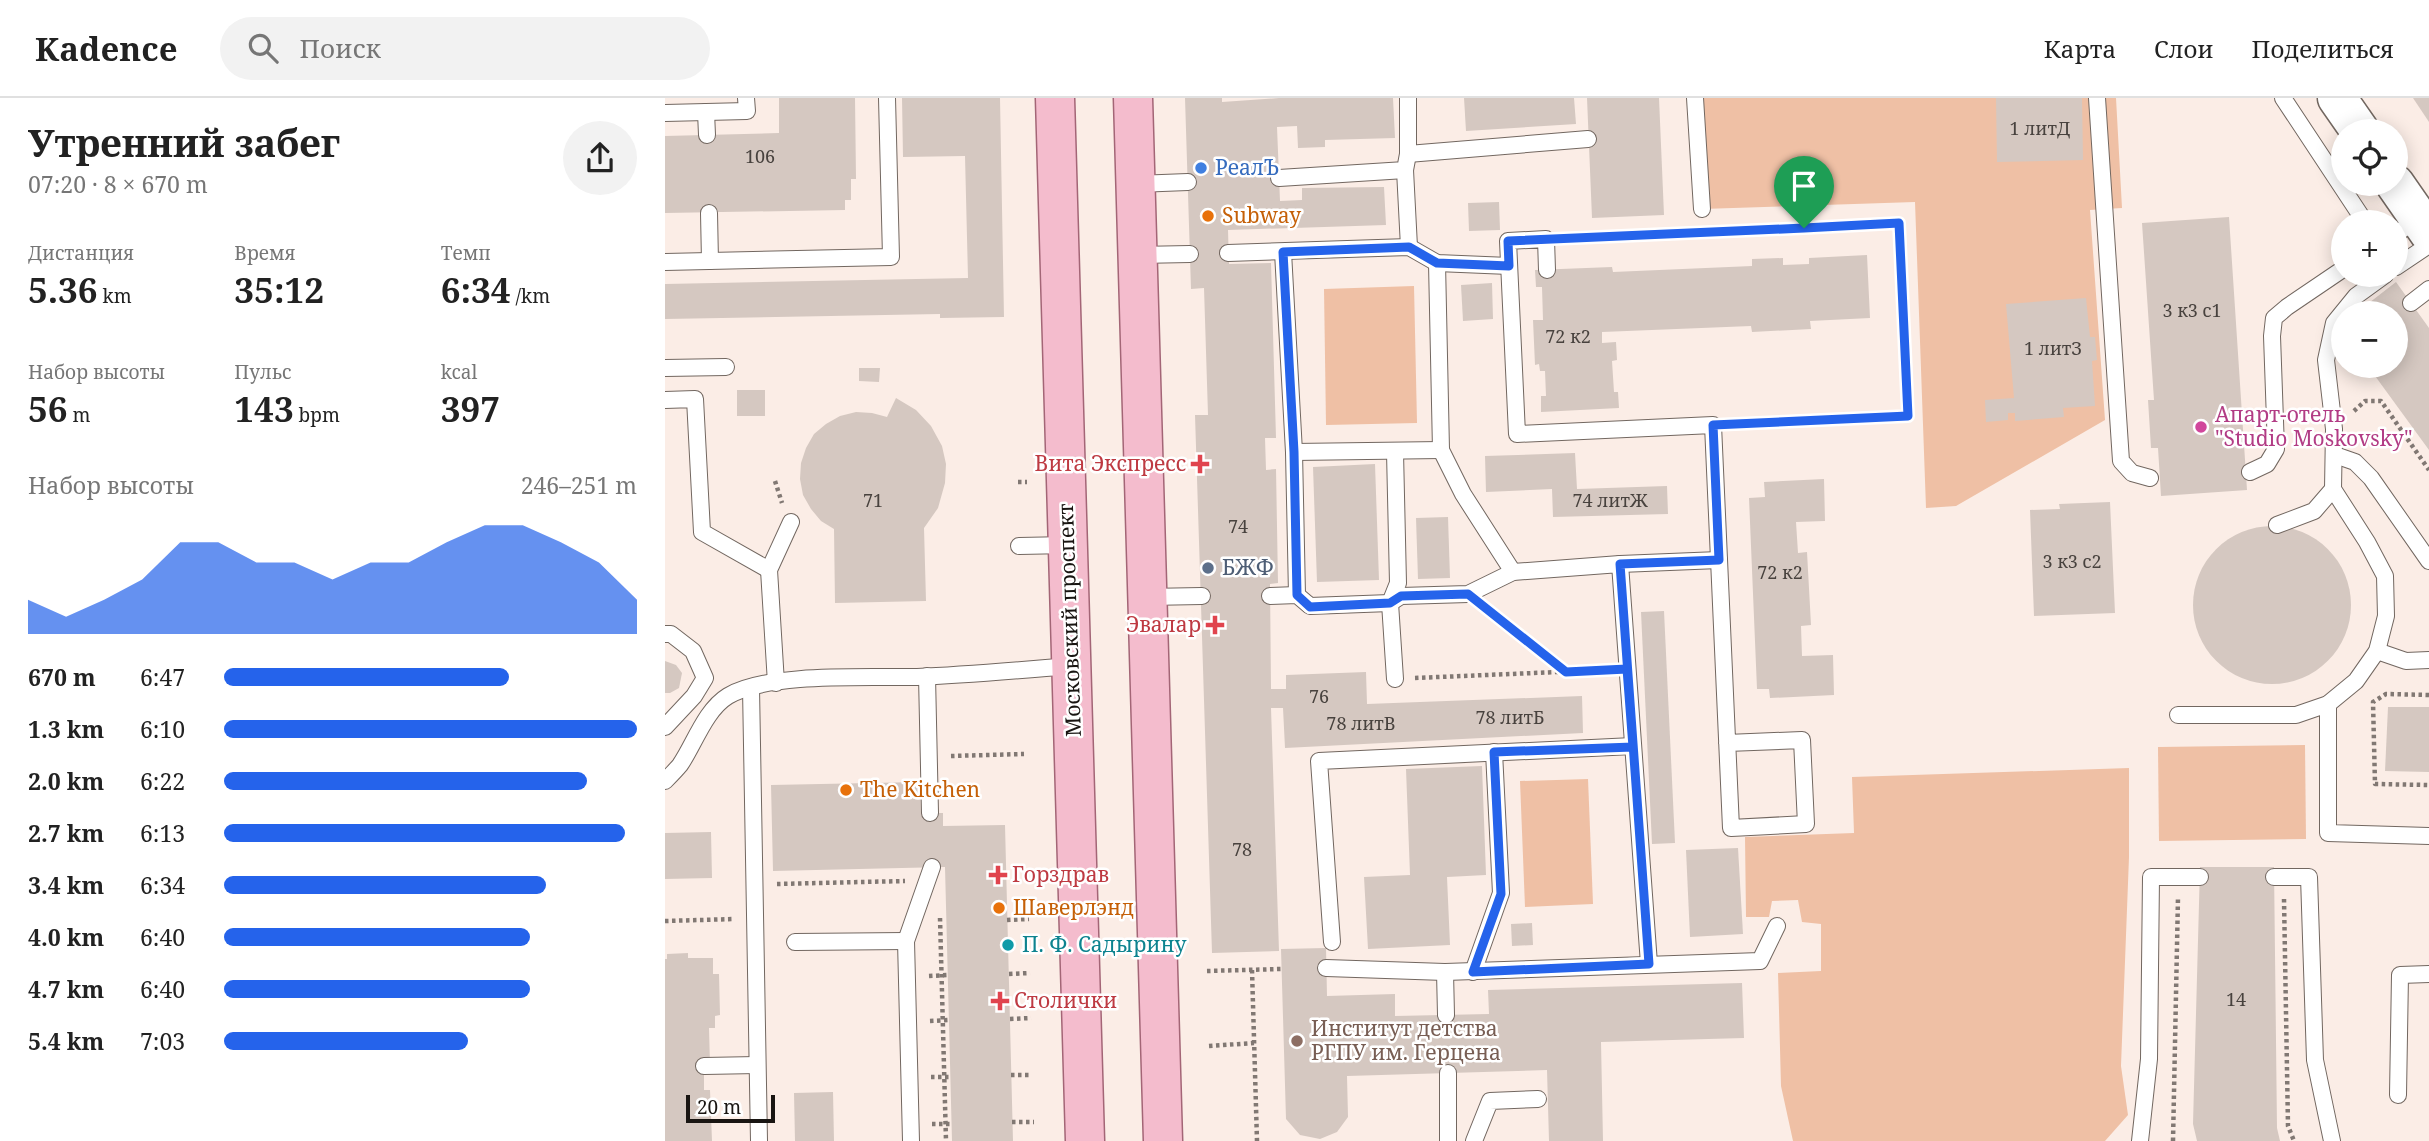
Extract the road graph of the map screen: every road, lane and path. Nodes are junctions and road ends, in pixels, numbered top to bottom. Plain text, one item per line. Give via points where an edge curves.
1 (746, 98) edge
2 (887, 98) edge
3 (1055, 98) edge
4 (1133, 98) edge
5 (1408, 98) edge
6 (1695, 98) edge
7 (2097, 98) edge
8 (2283, 98) edge
9 (2337, 98) edge
10 (706, 112) junction
11 (665, 113) edge
12 (2352, 119) edge
13 (707, 135) dead end
14 (1588, 139) dead end
15 (1407, 162) junction
16 (1279, 177) dead end
17 (1188, 182) dead end
18 (1136, 184) junction
19 (2401, 196) edge
20 (1702, 209) dead end
21 (2357, 210) edge
22 (709, 213) dead end
23 (2418, 232) edge
24 (1546, 239) junction
25 (1409, 247) junction
26 (2408, 248) edge
27 (1283, 252) junction
28 (1228, 253) dead end
29 (1190, 254) dead end
30 (1138, 255) junction
31 (710, 261) junction
32 (665, 262) edge
33 (1437, 263) junction
34 (1509, 266) junction
35 (1547, 270) dead end
36 (2331, 277) edge
37 (2368, 287) edge
38 (2429, 289) edge
39 (2411, 303) dead end
40 (726, 367) dead end
41 (665, 368) edge
42 (665, 400) edge
43 (1713, 425) junction
44 (2334, 429) junction
45 (1441, 450) junction
46 (1294, 452) junction
47 (1395, 452) junction
48 (2335, 456) junction
49 (2429, 470) edge
50 (2250, 472) dead end
51 (2150, 478) dead end
52 (1018, 482) dead end
53 (1027, 482) dead end
54 (2333, 489) junction
55 (791, 522) dead end
56 (2277, 525) dead end
57 (1067, 545) junction
58 (1019, 546) dead end
59 (1719, 560) junction
60 (2429, 561) edge
61 (1620, 564) junction
62 (769, 570) junction
63 (1513, 572) junction
64 (1468, 594) junction
65 (1297, 595) junction
66 (1202, 596) dead end
67 (1270, 596) dead end
68 (1147, 597) junction
69 (1390, 603) junction
70 (665, 634) edge
71 (2377, 651) junction
72 (2429, 660) edge
73 (1071, 666) junction
74 (1627, 669) junction
75 (1566, 672) junction
76 (927, 676) junction
77 (1395, 679) joint
78 (776, 683) junction
79 (751, 688) junction
80 (2429, 695) edge
81 (2328, 704) junction
82 (2178, 715) dead end
83 (665, 727) edge
84 (1727, 743) junction
85 (1633, 747) junction
86 (1494, 752) junction
87 (1024, 754) dead end
88 (929, 757) junction
89 (665, 781) edge
90 (2429, 785) edge
91 (930, 813) dead end
92 (2429, 836) edge
93 (932, 867) dead end
94 (2178, 877) junction
95 (2200, 877) dead end
96 (2279, 877) joint
97 (756, 919) junction
98 (1029, 919) dead end
99 (1007, 920) dead end
100 (665, 921) edge
101 (1777, 926) dead end
102 (906, 941) junction
103 (795, 942) dead end
104 (1332, 942) dead end
105 (1649, 964) junction
106 (1326, 968) dead end
107 (1282, 969) dead end
108 (1252, 970) junction
109 (1207, 971) dead end
110 (1444, 972) junction
111 (1473, 972) junction
112 (1030, 973) dead end
113 (1009, 974) dead end
114 (2429, 974) edge
115 (1445, 1015) dead end
116 (1031, 1018) dead end
117 (1010, 1019) dead end
118 (1254, 1043) junction
119 (1209, 1046) dead end
120 (757, 1065) junction
121 (704, 1066) dead end
122 (1448, 1073) dead end
123 (1011, 1075) dead end
124 (1033, 1075) dead end
125 (2398, 1095) dead end
126 (1538, 1099) dead end
127 (1012, 1122) dead end
128 (1034, 1122) dead end
129 (759, 1141) edge
130 (911, 1141) edge
131 (1085, 1141) edge
132 (1163, 1141) edge
133 (1257, 1141) edge
134 (1448, 1141) edge
135 (1474, 1141) edge
136 (2140, 1141) edge
137 (2173, 1141) edge
138 (2294, 1141) edge
139 (2332, 1141) edge

1 - 10 lane via 747,111
2 - 31 lane via 891,257
3 - 57 main road, Московский проспект
4 - 18 main road
5 - 15 lane
6 - 20 lane
7 - 51 lane via 2121,461 2132,473
8 - 21 lane
9 - 12 main road
10 - 11 lane
10 - 13 lane
14 - 15 lane
15 - 16 lane
15 - 25 lane
17 - 18 lane
18 - 30 main road
19 - 23 main road
22 - 31 lane
23 - 26 lane
24 - 34 lane via 1508,241
24 - 35 lane
24 - 43 path via 1899,223 1908,416
25 - 27 lane
25 - 33 lane
27 - 28 lane
27 - 46 lane
29 - 30 lane
30 - 68 main road
31 - 32 lane
33 - 34 lane
33 - 45 lane
34 - 43 lane via 1517,434
36 - 50 lane via 2274,318 2276,449 2267,464
37 - 44 lane via 2334,323 2326,360
38 - 39 lane
40 - 41 lane
42 - 62 lane via 695,399 702,532
43 - 59 lane
44 - 48 lane
44 - 49 path via 2365,401 2381,401
45 - 47 lane
45 - 63 lane
46 - 47 lane
46 - 65 lane
47 - 69 lane via 1398,583
48 - 54 lane
48 - 60 lane via 2355,462 2371,478
52 - 53 path
54 - 56 lane via 2314,511
54 - 71 lane via 2385,576 2385,615
55 - 62 lane
57 - 58 lane
57 - 73 main road, Московский проспект
59 - 61 lane
59 - 84 lane
61 - 63 lane
61 - 74 lane
62 - 78 lane
63 - 64 lane
64 - 69 lane via 1401,596
64 - 75 path
65 - 67 lane
65 - 69 lane via 1310,607
66 - 68 lane
68 - 132 main road
69 - 77 lane
70 - 83 lane via 693,651 705,678
71 - 72 lane via 2406,661
71 - 81 lane via 2356,681
73 - 76 lane
73 - 131 main road, Московский проспект
74 - 75 path
74 - 85 lane
75 - 77 path
76 - 78 lane
76 - 88 lane
78 - 79 lane
79 - 89 lane via 719,705
79 - 97 lane
80 - 90 path via 2386,694 2373,702 2375,784
81 - 82 lane via 2296,715
81 - 92 lane via 2327,833
84 - 84 lane via 1731,828 1806,824 1802,740
85 - 86 lane
85 - 105 lane
86 - 104 lane via 1319,761
86 - 111 lane via 1501,894
87 - 88 path
88 - 91 lane
93 - 102 lane
94 - 95 lane
94 - 136 lane via 2151,877 2149,1059
94 - 137 path
96 - 138 path via 2288,1126
96 - 139 lane via 2309,877 2315,1060
97 - 100 path
97 - 120 lane
98 - 99 path
101 - 105 lane via 1760,961
102 - 103 lane
102 - 130 lane
105 - 111 lane
106 - 110 lane
107 - 108 path
108 - 109 path
108 - 118 path
110 - 111 lane
110 - 115 lane
112 - 113 path
114 - 125 lane via 2400,975
116 - 117 path
118 - 119 path
118 - 133 path
120 - 121 lane
120 - 129 lane
122 - 134 lane
123 - 124 path
126 - 135 lane via 1490,1101
127 - 128 path

